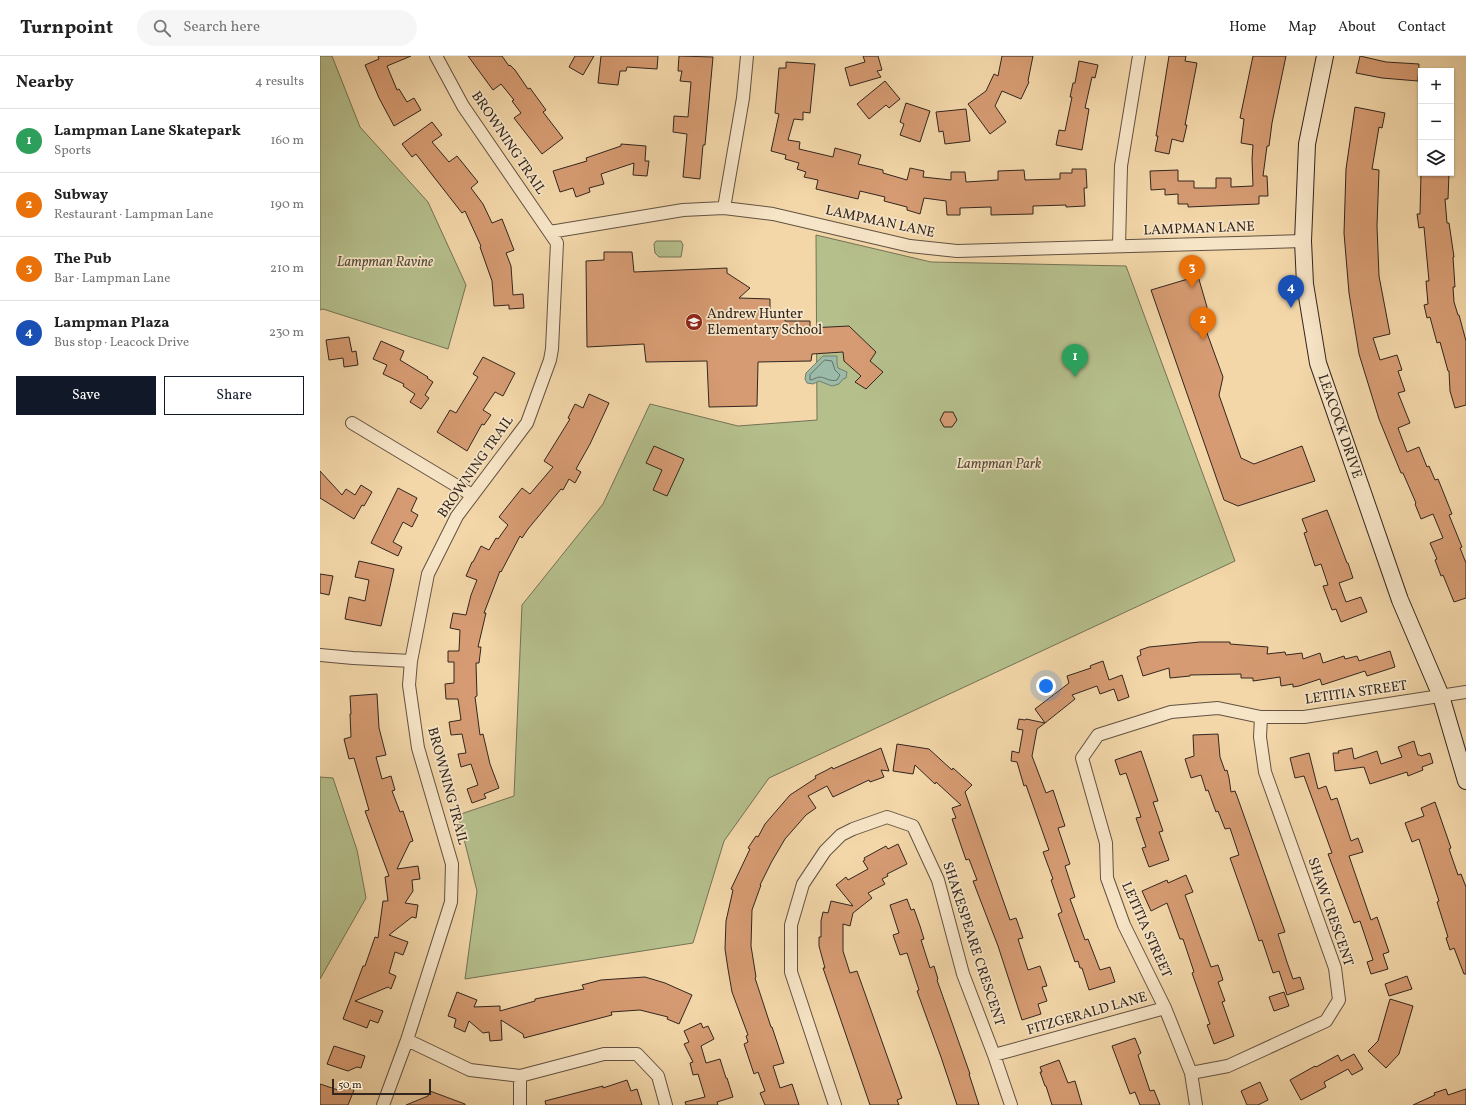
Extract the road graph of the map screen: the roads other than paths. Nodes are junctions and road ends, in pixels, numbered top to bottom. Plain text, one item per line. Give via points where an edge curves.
1 (436, 56) edge
2 (747, 56) edge
3 (1139, 56) edge
4 (1325, 56) edge
5 (724, 208) junction
6 (550, 232) junction
7 (1303, 241) junction
8 (1119, 246) junction
9 (352, 423) dead end
10 (472, 495) junction
11 (320, 655) edge
12 (411, 661) junction
13 (1466, 692) edge
14 (1441, 696) junction
15 (1261, 716) junction
16 (1466, 781) edge
17 (1165, 1008) junction
18 (407, 1040) junction
19 (994, 1055) junction
20 (1191, 1073) junction
21 (520, 1076) junction
22 (383, 1105) edge
23 (520, 1105) edge
24 (666, 1105) edge
25 (835, 1105) edge
26 (1011, 1105) edge
27 (1196, 1105) edge

1 - 6 street, BROWNING TRAIL via 463,106
2 - 5 street via 743,98
3 - 8 street via 1121,166
4 - 7 street, LEACOCK DRIVE via 1307,144
5 - 6 street, LAMPMAN LANE via 683,210
5 - 8 street, LAMPMAN LANE via 774,214 910,246 958,251
6 - 10 street, BROWNING TRAIL via 557,243 550,360 527,423
7 - 8 street, LAMPMAN LANE
7 - 14 street, LEACOCK DRIVE via 1305,284 1318,363 1400,600
9 - 10 street
10 - 12 street, BROWNING TRAIL via 457,516 428,574
11 - 12 street
12 - 18 street, BROWNING TRAIL via 409,685 418,748 452,864 451,902
13 - 14 street, LETITIA STREET
14 - 15 street, LETITIA STREET via 1304,717
14 - 16 street, LEACOCK DRIVE
15 - 17 street, LETITIA STREET via 1218,708 1171,712 1098,735 1082,758 1106,843 1107,878 1124,924
15 - 20 street, SHAW CRESCENT via 1260,736 1266,772 1335,968 1339,1000 1326,1021 1228,1066
17 - 19 street, FITZGERALD LANE
17 - 20 street, LETITIA STREET
18 - 21 street via 470,1070
18 - 22 street, BROWNING TRAIL
19 - 25 street, SHAKESPEARE CRESCENT via 964,974 938,880 913,826 886,817 853,829 825,851 803,884 791,925 791,972
19 - 26 street, SHAKESPEARE CRESCENT
20 - 27 street, LETITIA STREET
21 - 23 street
21 - 24 street via 604,1054 637,1054 658,1076

